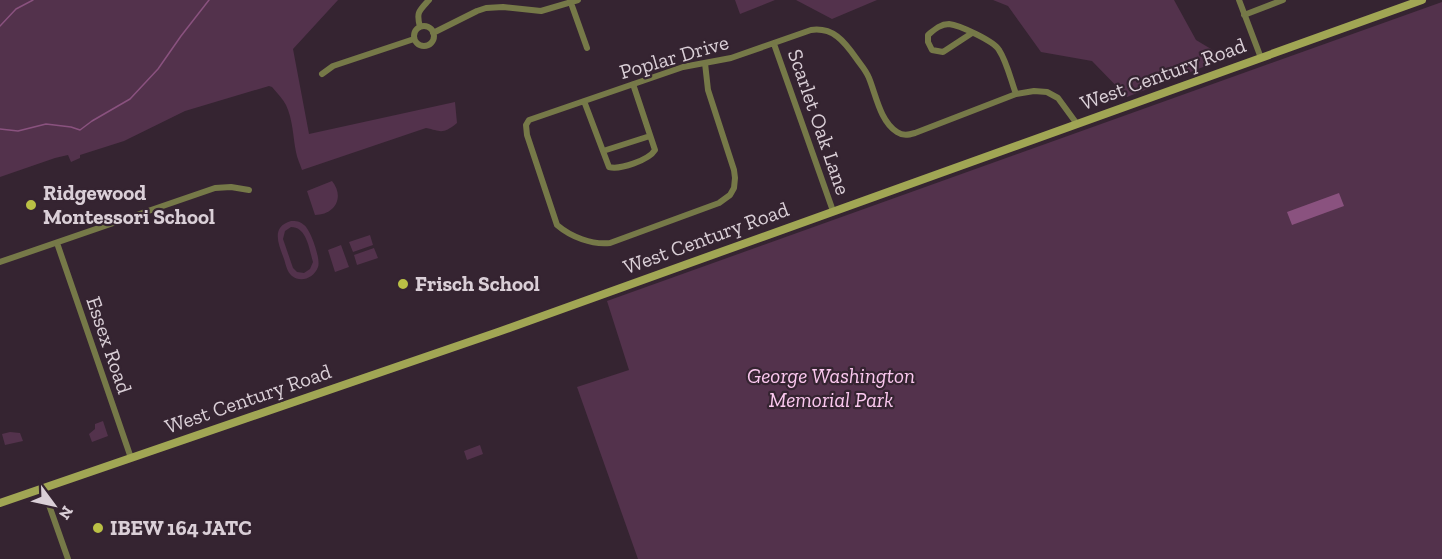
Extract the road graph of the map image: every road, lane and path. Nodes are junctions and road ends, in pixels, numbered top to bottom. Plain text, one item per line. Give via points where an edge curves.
1 (429, 0) edge
2 (579, 0) edge
3 (1239, 0) edge
4 (1283, 0) edge
5 (1422, 0) edge
6 (571, 3) junction
7 (1244, 15) junction
8 (420, 27) junction
9 (433, 33) junction
10 (972, 33) junction
11 (414, 39) junction
12 (774, 44) junction
13 (587, 48) dead end
14 (1261, 58) junction
15 (705, 63) junction
16 (322, 74) dead end
17 (633, 84) junction
18 (1016, 94) junction
19 (585, 101) junction
20 (1077, 124) junction
21 (650, 136) junction
22 (603, 152) junction
23 (249, 190) dead end
24 (833, 212) junction
25 (57, 243) junction
26 (0, 262) edge
27 (131, 458) junction
28 (43, 488) junction
29 (0, 503) edge
30 (68, 559) edge

1 - 8 street via 417,15
2 - 6 street
3 - 7 street
4 - 7 street
5 - 14 main road, West Century Road
6 - 9 street via 541,11 486,8
6 - 13 street
7 - 14 street
8 - 9 street via 428,27
8 - 11 street
9 - 11 street via 431,44 425,46
10 - 10 street via 941,25 928,35 927,42 932,50 943,52
10 - 18 street via 1000,50
11 - 16 street via 333,66
12 - 15 street, Poplar Drive
12 - 18 street, Poplar Drive via 820,29 831,32 845,43 868,75 890,125 906,135
12 - 24 street, Scarlet Oak Lane
14 - 20 main road, West Century Road
15 - 17 street, Poplar Drive
15 - 19 street, Poplar Drive via 708,90 734,170 734,188 713,207 610,243 576,237 557,225 525,130 529,120
17 - 19 street, Poplar Drive
17 - 21 street
18 - 20 street via 1053,94
19 - 22 street
20 - 24 main road, West Century Road
21 - 22 street
21 - 22 street via 655,150 651,156 616,169 609,167
23 - 25 street via 215,188
24 - 27 main road, West Century Road
25 - 26 street
25 - 27 street, Essex Road
27 - 28 main road, West Century Road
28 - 29 main road, West Century Road
28 - 30 street

